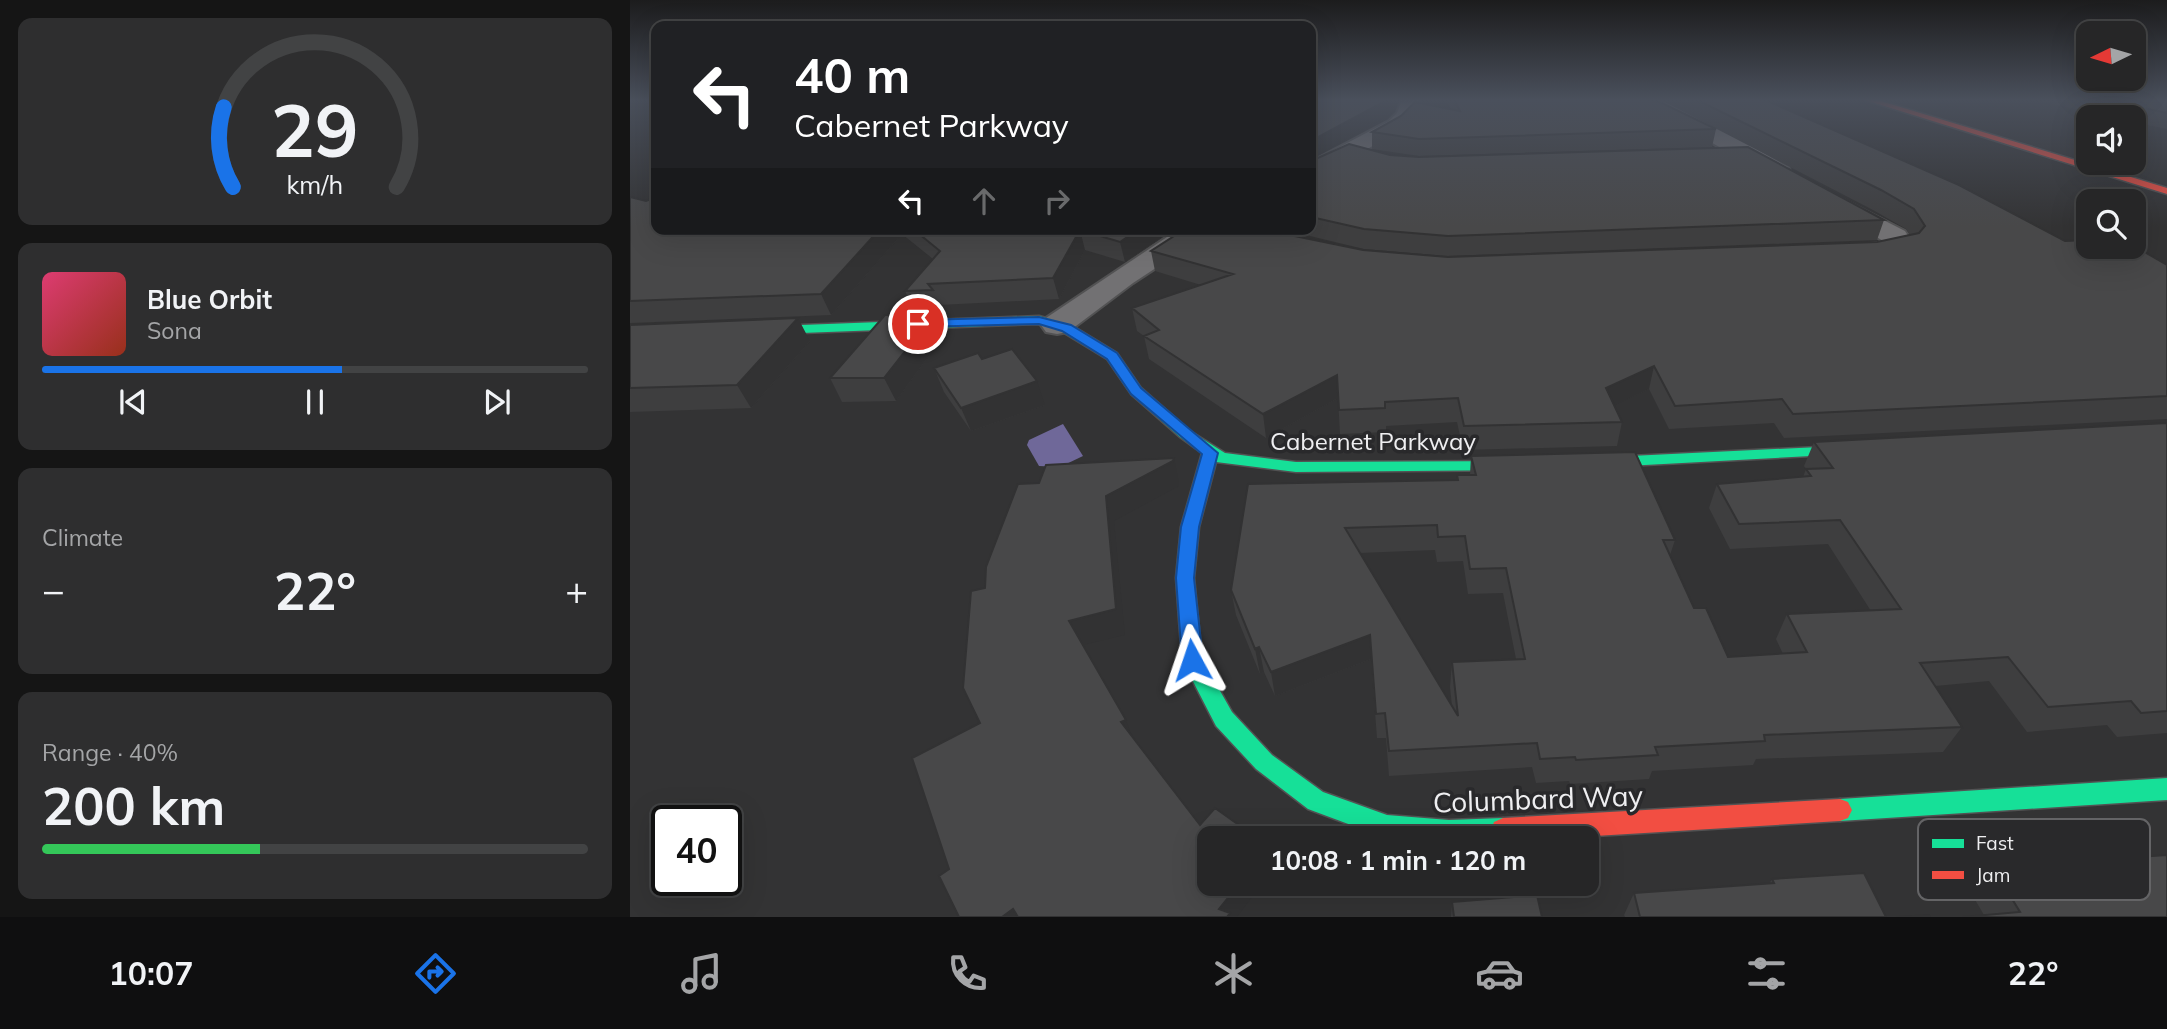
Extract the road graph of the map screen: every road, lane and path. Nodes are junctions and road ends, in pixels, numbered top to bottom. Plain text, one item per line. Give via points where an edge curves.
1 (1365, 142) edge
2 (1724, 142) edge
3 (2006, 142) edge
4 (1346, 152) junction
5 (1749, 155) junction
6 (1708, 157) edge
7 (1381, 161) edge
8 (1316, 168) edge
9 (1800, 183) edge
10 (2167, 191) edge
11 (1821, 195) edge
12 (1188, 235) edge
13 (1828, 254) edge
14 (1057, 326) junction
15 (730, 332) edge
16 (1874, 449) edge
17 (1210, 453) junction
18 (1569, 464) edge
19 (1542, 465) edge
20 (2167, 789) edge

1 - 4 street
2 - 5 street
3 - 10 street
4 - 7 street
4 - 8 street
5 - 6 street
5 - 9 street
11 - 13 street via 1896,237 1901,245 1869,253
12 - 14 street
14 - 15 street, Cabernet Parkway via 1039,320
14 - 17 street, Cabernet Parkway via 1112,356 1136,391
16 - 18 street
17 - 19 street, Cabernet Parkway via 1252,464 1296,467
17 - 20 street, Columbard Way via 1190,527 1185,578 1192,660 1224,719 1264,762 1316,801 1387,827 1448,832 1586,826

